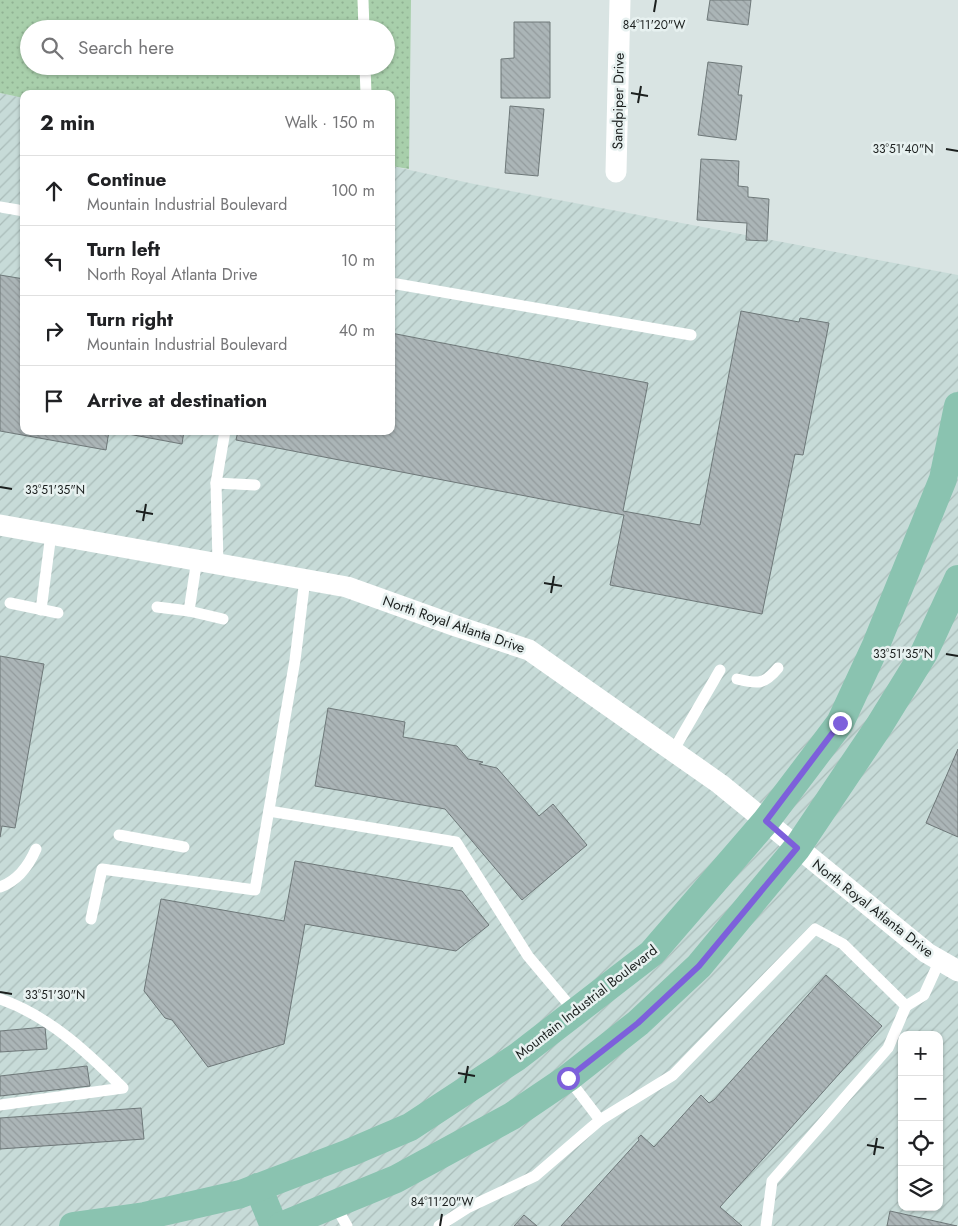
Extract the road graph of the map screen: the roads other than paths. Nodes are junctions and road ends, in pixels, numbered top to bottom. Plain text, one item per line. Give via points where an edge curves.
1 (363, 0) edge
2 (620, 0) edge
3 (364, 20) edge
4 (365, 75) edge
5 (366, 90) edge
6 (616, 172) dead end
7 (0, 207) edge
8 (20, 210) edge
9 (395, 284) edge
10 (691, 336) dead end
11 (958, 406) edge
12 (224, 435) edge
13 (216, 483) junction
14 (255, 485) dead end
15 (0, 525) edge
16 (51, 534) junction
17 (208, 561) junction
18 (305, 579) junction
19 (958, 579) edge
20 (10, 603) dead end
21 (157, 607) dead end
22 (41, 610) junction
23 (189, 611) junction
24 (58, 613) dead end
25 (223, 619) dead end
26 (778, 668) dead end
27 (720, 670) dead end
28 (737, 679) dead end
29 (673, 751) junction
30 (269, 811) junction
31 (766, 821) junction
32 (119, 835) dead end
33 (184, 847) dead end
34 (797, 848) junction
35 (36, 849) dead end
36 (0, 887) edge
37 (92, 920) dead end
38 (940, 960) junction
39 (958, 971) edge
40 (0, 999) edge
41 (906, 1006) junction
42 (576, 1013) junction
43 (568, 1078) junction
44 (0, 1105) edge
45 (600, 1120) junction
46 (258, 1187) junction
47 (341, 1216) edge
48 (73, 1226) edge
49 (274, 1226) edge
50 (281, 1226) edge
51 (439, 1226) edge
52 (766, 1226) edge

1 - 3 lane
2 - 6 street, Sandpiper Drive
4 - 5 lane
7 - 8 lane
9 - 10 lane
11 - 31 main road, Mountain Industrial Boulevard via 943,479 876,645 840,723
12 - 13 lane
13 - 14 lane
13 - 17 lane
15 - 16 street, North Royal Atlanta Drive
16 - 17 street, North Royal Atlanta Drive
16 - 22 lane
17 - 18 street, North Royal Atlanta Drive
17 - 23 lane
18 - 29 street, North Royal Atlanta Drive via 347,586 529,650
18 - 30 lane via 295,660
19 - 34 main road via 924,653
20 - 22 lane
21 - 23 lane
22 - 24 lane
23 - 25 lane
26 - 28 lane via 768,679 755,684
27 - 29 lane
29 - 31 street, North Royal Atlanta Drive
30 - 37 lane via 255,890 102,869
30 - 42 lane via 456,842 528,956
31 - 34 street, North Royal Atlanta Drive
31 - 42 main road, Mountain Industrial Boulevard via 652,953
32 - 33 lane
34 - 38 street, North Royal Atlanta Drive via 927,953
34 - 43 main road via 699,966 638,1023
35 - 36 lane via 23,871
38 - 39 street, North Royal Atlanta Drive
38 - 41 lane via 924,995
40 - 44 lane via 20,1006 83,1047 123,1088
41 - 45 lane via 843,944 815,929 673,1075
41 - 52 lane via 888,1048 772,1181
42 - 46 main road, Mountain Industrial Boulevard via 517,1057 410,1127
43 - 45 lane
43 - 47 main road via 512,1116 396,1179
45 - 51 lane via 536,1176 467,1208
46 - 48 main road, Mountain Industrial Boulevard via 241,1194 145,1216
46 - 49 main road
47 - 50 main road

